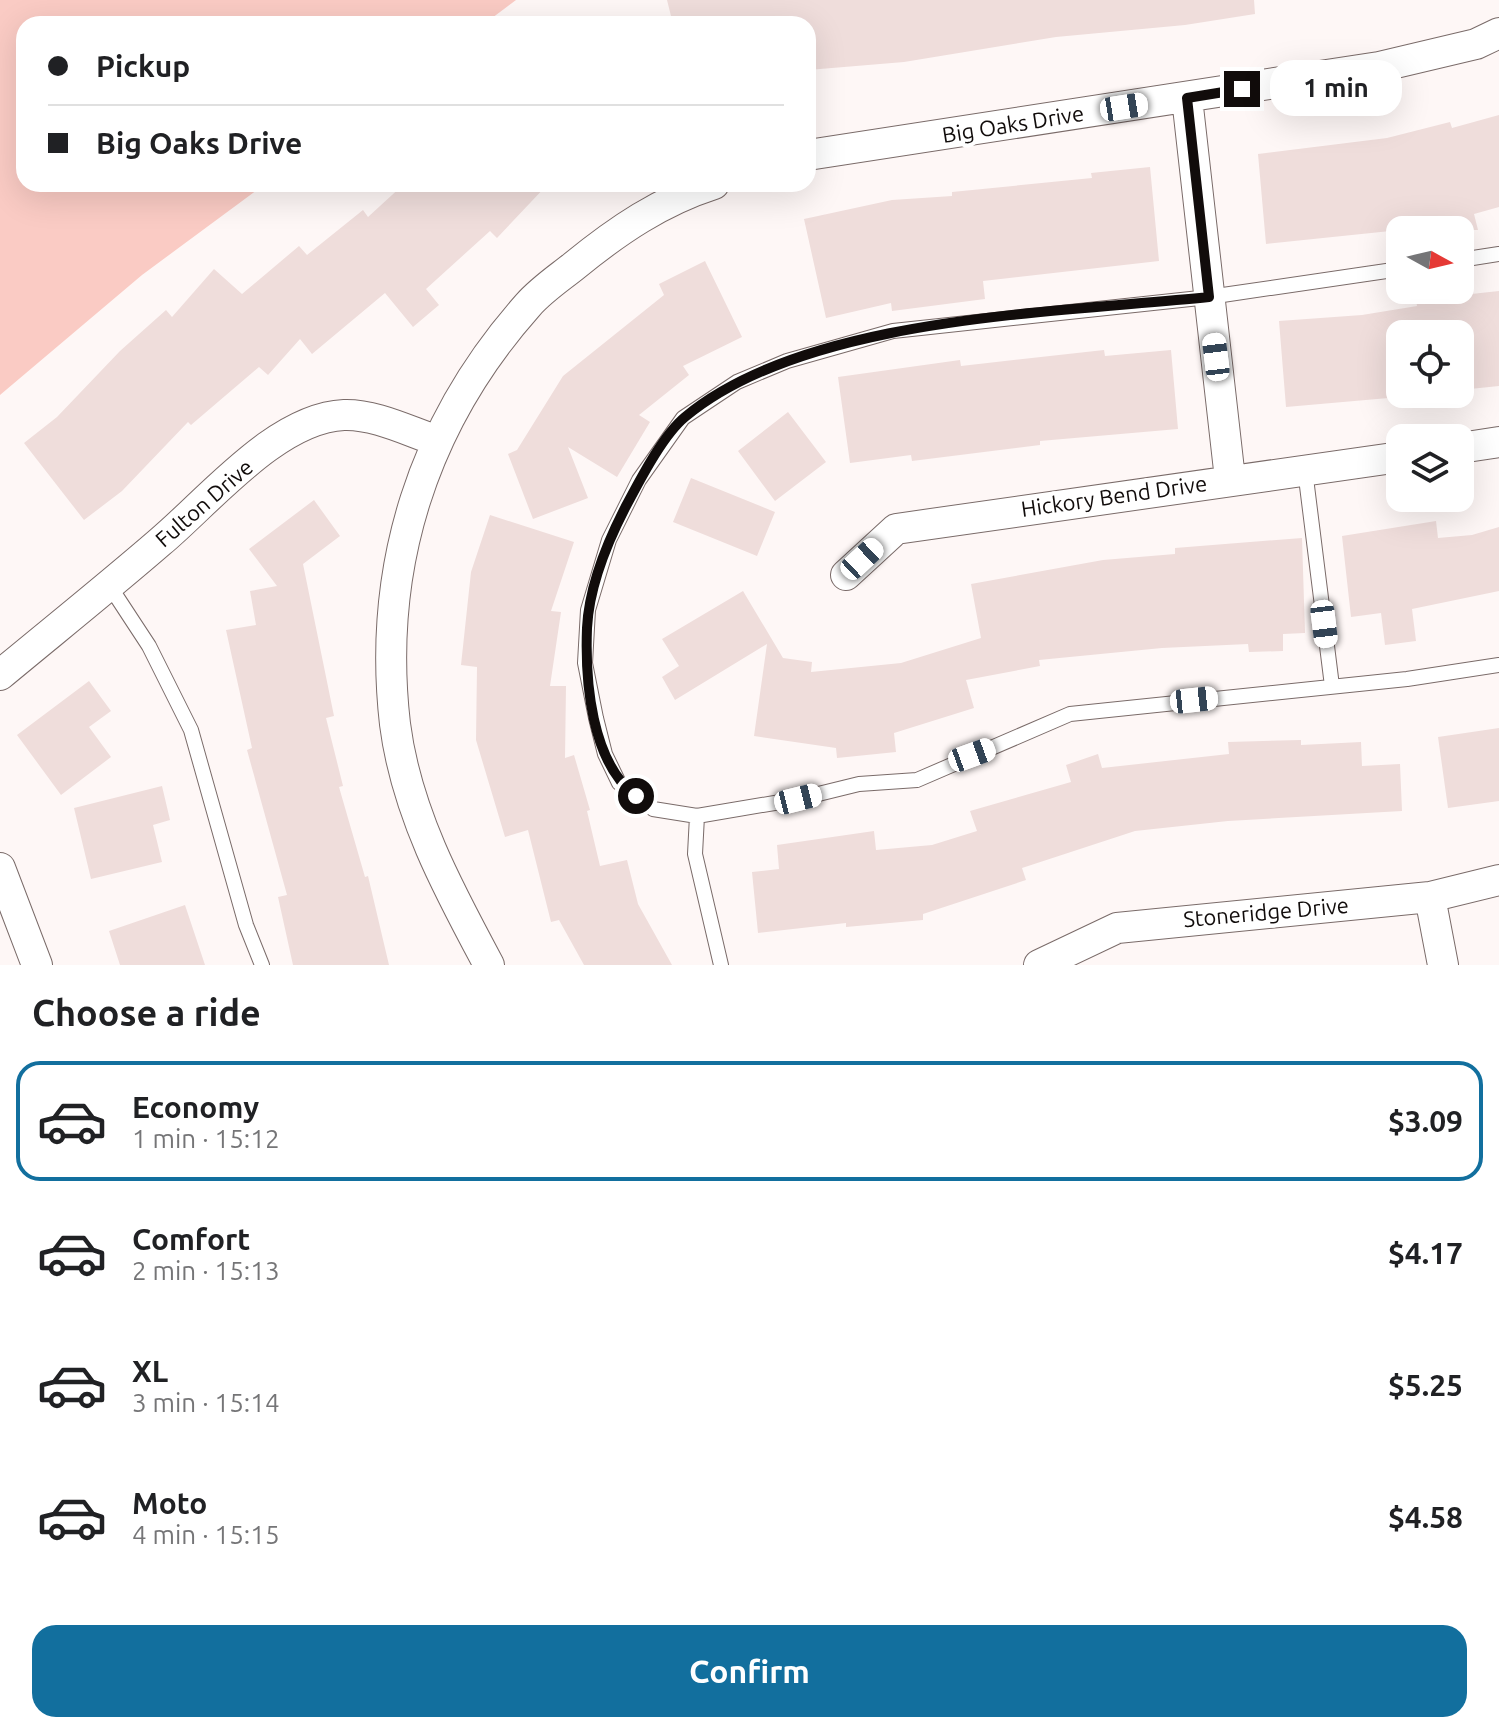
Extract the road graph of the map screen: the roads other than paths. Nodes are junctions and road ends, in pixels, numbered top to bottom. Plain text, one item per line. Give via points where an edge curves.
1 (1499, 33) edge
2 (1187, 98) junction
3 (816, 154) edge
4 (687, 192) edge
5 (1499, 254) edge
6 (1474, 258) edge
7 (1386, 271) edge
8 (1209, 297) junction
9 (438, 441) junction
10 (1499, 442) edge
11 (1474, 446) edge
12 (1386, 459) edge
13 (1305, 469) junction
14 (1230, 479) junction
15 (846, 575) dead end
16 (109, 585) junction
17 (1499, 665) edge
18 (0, 675) edge
19 (1332, 686) junction
20 (697, 816) junction
21 (0, 868) edge
22 (1499, 880) edge
23 (1430, 897) junction
24 (37, 965) edge
25 (262, 965) edge
26 (489, 965) edge
27 (721, 965) edge
28 (1039, 965) edge
29 (1443, 965) edge

1 - 2 street, Big Oaks Drive via 1476,44 1379,67
2 - 3 street, Big Oaks Drive
2 - 8 street
4 - 9 street via 615,234 530,303 462,390
5 - 6 lane
7 - 8 lane
8 - 14 street
8 - 20 lane via 893,331 787,361 737,382 683,418 639,480 609,540 588,610 585,663 605,754 619,783 653,809
9 - 16 street, Fulton Drive via 373,419 343,415 308,423 231,476
9 - 26 street via 416,494 397,572 391,657 396,726 431,854
10 - 11 street
12 - 13 street, Hickory Bend Drive
13 - 14 street, Hickory Bend Drive
13 - 19 lane
14 - 15 street, Hickory Bend Drive via 896,529
16 - 18 street, Fulton Drive
16 - 25 lane via 149,646 191,730
17 - 19 lane
19 - 20 lane via 1070,714 917,780 859,784
20 - 27 lane via 695,854
21 - 24 street
22 - 23 street, Stoneridge Drive
23 - 28 street, Stoneridge Drive via 1117,928
23 - 29 street

